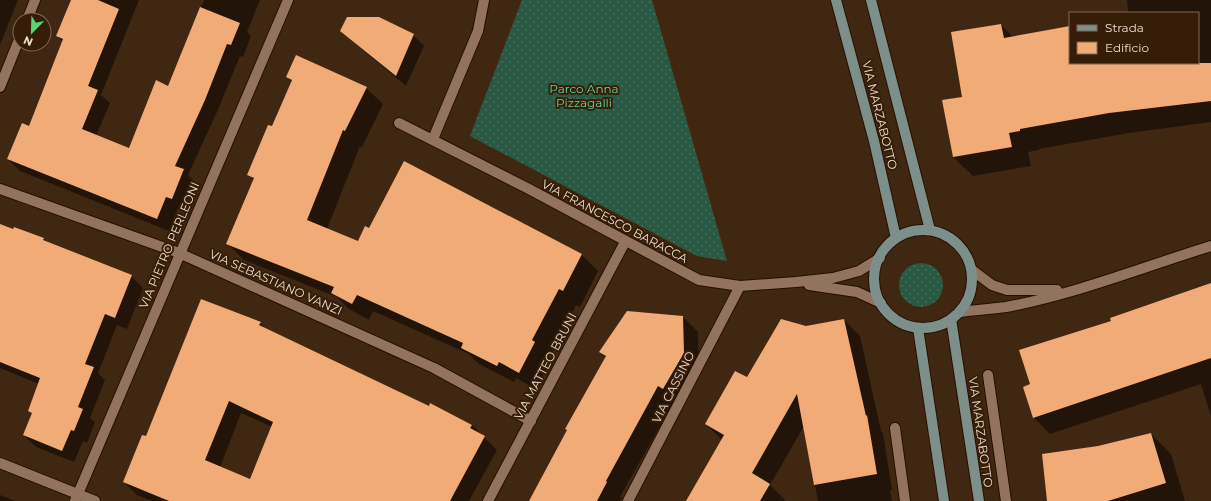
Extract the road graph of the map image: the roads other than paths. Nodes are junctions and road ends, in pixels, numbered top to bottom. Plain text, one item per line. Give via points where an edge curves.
1 (35, 0) edge
2 (288, 0) edge
3 (484, 0) edge
4 (836, 0) edge
5 (871, 0) edge
6 (30, 12) edge
7 (14, 52) edge
8 (0, 87) edge
9 (399, 123) dead end
10 (433, 139) junction
11 (0, 189) edge
12 (930, 230) junction
13 (896, 238) junction
14 (625, 242) junction
15 (1211, 246) edge
16 (179, 253) junction
17 (880, 258) junction
18 (972, 270) junction
19 (796, 282) junction
20 (740, 286) junction
21 (1073, 290) junction
22 (882, 303) junction
23 (960, 312) junction
24 (951, 319) junction
25 (918, 328) junction
26 (988, 375) dead end
27 (531, 420) junction
28 (895, 428) dead end
29 (0, 463) edge
30 (76, 498) edge
31 (94, 501) edge
32 (488, 501) edge
33 (628, 501) edge
34 (905, 501) edge
35 (944, 501) edge
36 (978, 501) edge
37 (1006, 501) edge

1 - 6 street
2 - 16 street, VIA PIETRO PERLEONI
3 - 10 street via 478,32
4 - 13 main road, VIA MARZABOTTO via 874,141
5 - 12 main road, VIA MARZABOTTO
7 - 8 street
9 - 10 street, VIA FRANCESCO BARACCA
10 - 14 street, VIA FRANCESCO BARACCA
11 - 16 street, VIA SEBASTIANO VANZI
12 - 13 main road via 913,231
12 - 18 main road via 945,235 957,244 967,256
13 - 17 main road
14 - 20 street, VIA FRANCESCO BARACCA via 698,280
14 - 27 street, VIA MATTEO BRUNI
15 - 21 street
16 - 27 street, VIA SEBASTIANO VANZI via 434,368
16 - 30 street, VIA PIETRO PERLEONI
17 - 19 street, VIA FRANCESCO BARACCA via 859,271 833,278
17 - 22 main road via 876,264 874,278 877,296
18 - 21 street via 992,285 1007,290
18 - 23 main road via 972,285 968,299
19 - 20 street, VIA FRANCESCO BARACCA
19 - 22 street, VIA FRANCESCO BARACCA via 857,292
20 - 33 street, VIA CASSINO
21 - 23 street via 1005,307
22 - 25 main road via 884,309 896,320
23 - 24 main road
24 - 25 main road via 934,327
24 - 36 main road, VIA MARZABOTTO
25 - 35 main road
26 - 37 street, VIA MARZABOTTO
27 - 32 street, VIA MATTEO BRUNI
28 - 34 street
29 - 30 street
30 - 31 street

